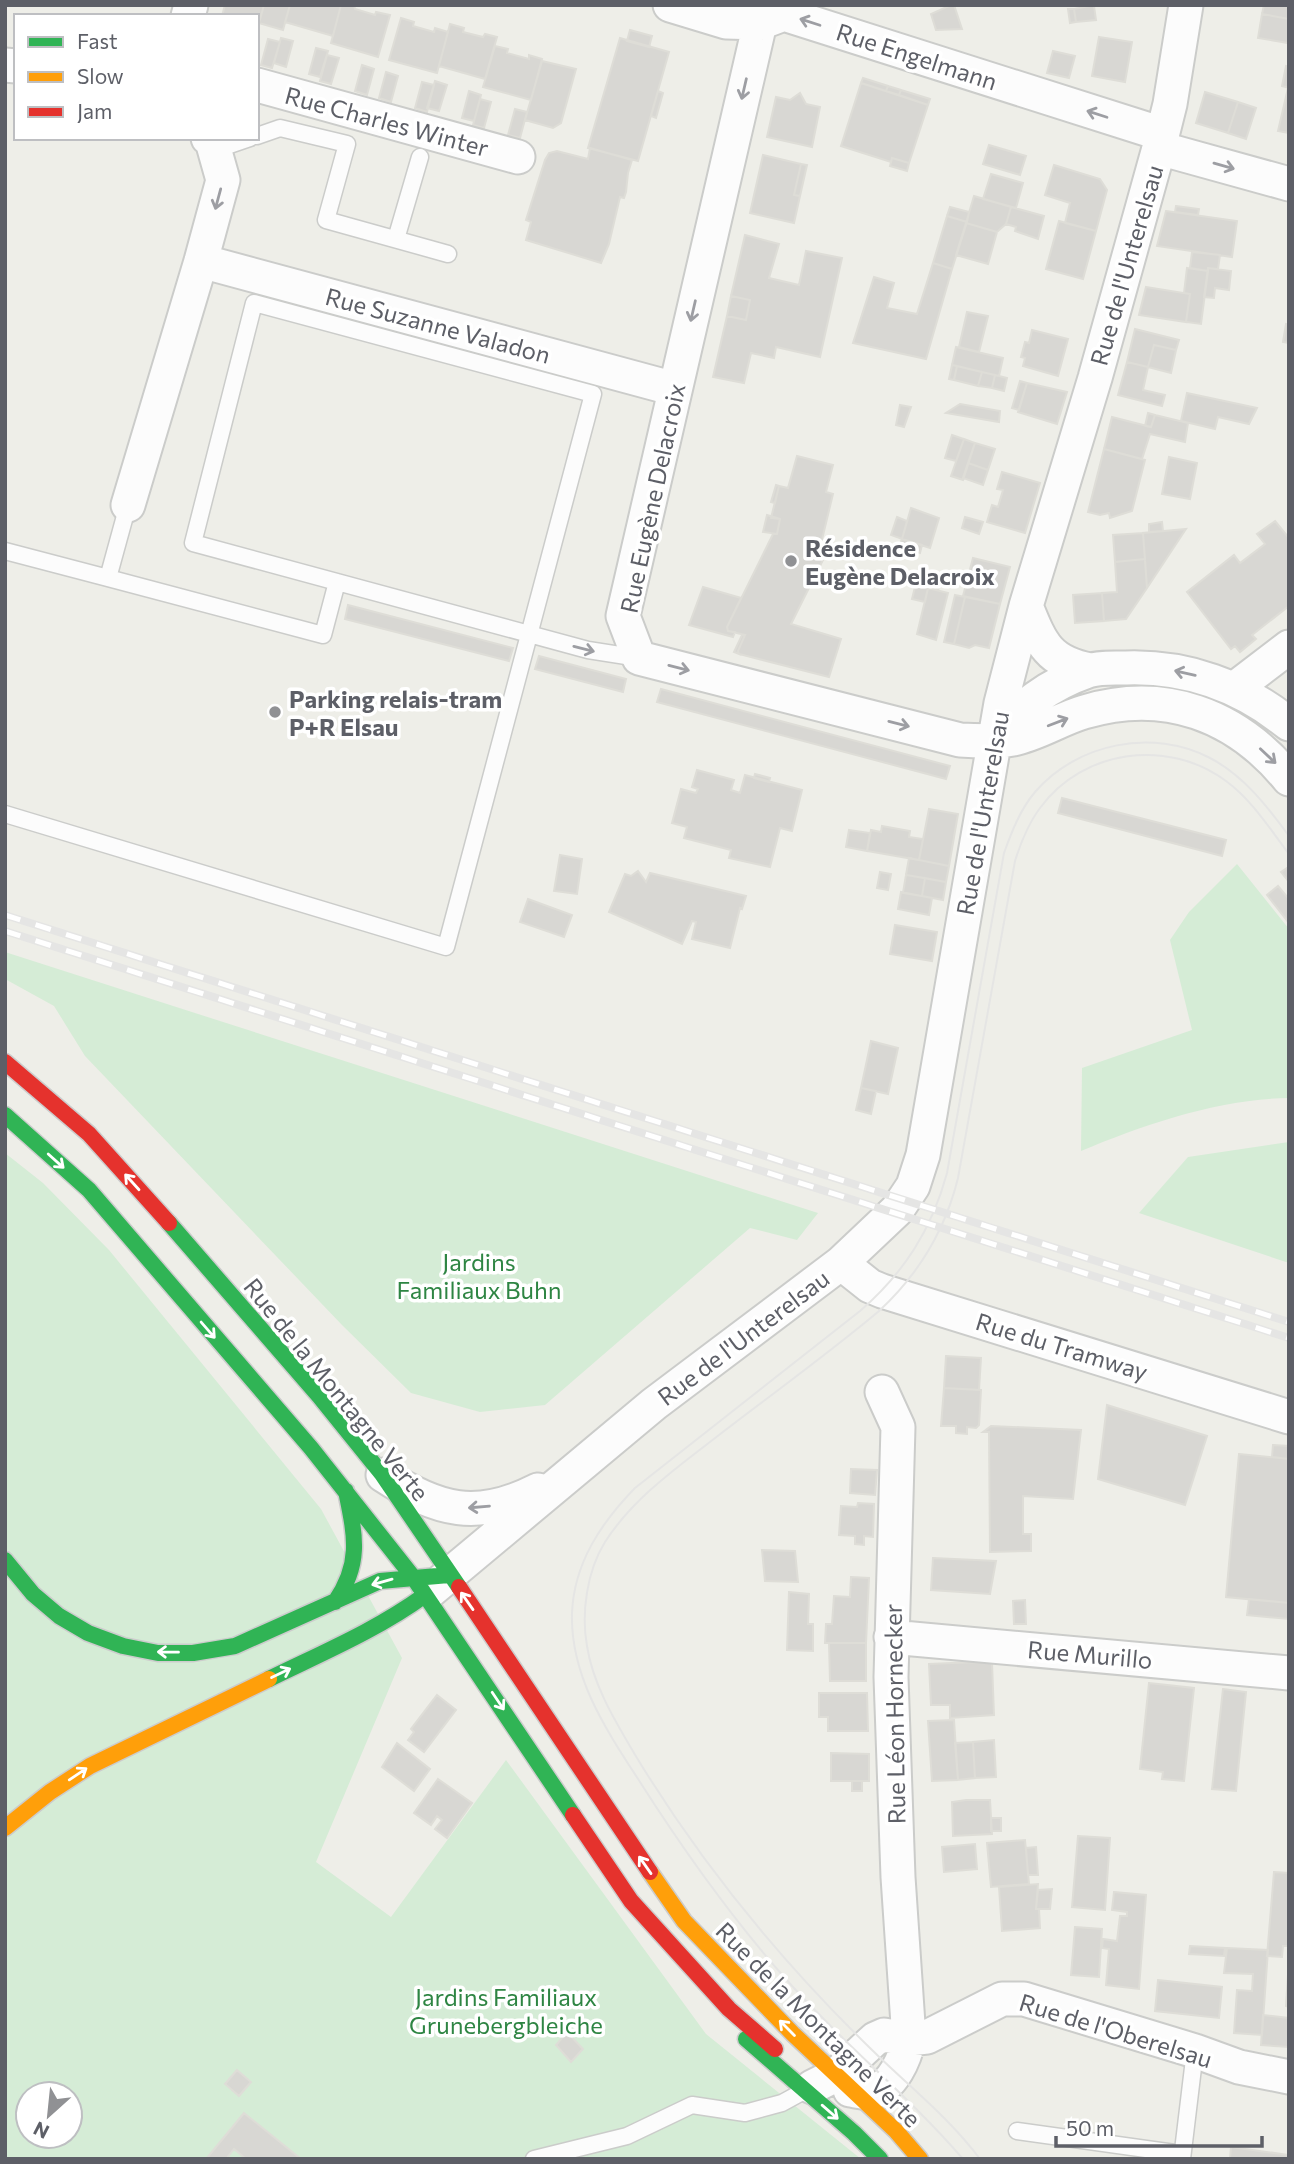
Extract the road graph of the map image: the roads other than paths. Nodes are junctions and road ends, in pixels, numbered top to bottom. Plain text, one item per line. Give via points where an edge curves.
1 (670, 5) edge
2 (1186, 5) edge
3 (760, 23) junction
4 (259, 86) edge
5 (259, 135) edge
6 (237, 140) edge
7 (1160, 141) junction
8 (211, 144) edge
9 (420, 157) dead end
10 (518, 157) dead end
11 (1289, 184) edge
12 (396, 239) junction
13 (448, 254) dead end
14 (201, 261) junction
15 (675, 389) junction
16 (128, 505) joint
17 (5, 551) edge
18 (108, 578) junction
19 (337, 582) junction
20 (1026, 607) junction
21 (529, 634) junction
22 (1289, 647) edge
23 (639, 658) junction
24 (1090, 670) junction
25 (1234, 689) junction
26 (1289, 724) edge
27 (993, 740) junction
28 (1289, 779) edge
29 (5, 814) edge
30 (5, 1062) edge
31 (5, 1115) edge
32 (841, 1263) junction
33 (882, 1392) dead end
34 (1289, 1417) edge
35 (382, 1474) junction
36 (565, 1476) junction
37 (346, 1491) junction
38 (5, 1560) edge
39 (429, 1582) junction
40 (335, 1602) junction
41 (891, 1637) junction
42 (1289, 1673) edge
43 (5, 1828) edge
44 (901, 2038) junction
45 (1195, 2051) junction
46 (1289, 2077) edge
47 (829, 2084) junction
48 (1017, 2131) dead end
49 (854, 2133) junction
50 (1182, 2156) edge
51 (534, 2159) edge
52 (880, 2159) edge
53 (920, 2159) edge

1 - 3 street, Rue Engelmann via 726,22
2 - 7 street, Rue de l'Unterelsau
7 -> 3 street, Rue Engelmann via 784,14
3 -> 15 street, Rue Eugène Delacroix
4 - 10 street, Rue Charles Winter
5 - 12 lane via 280,128 347,144 326,220
6 - 8 lane
7 -> 11 street, Rue Engelmann
7 - 20 street, Rue de l'Unterelsau
8 -> 14 street via 223,180
9 - 12 lane
12 - 13 lane
14 - 15 street, Rue Suzanne Valadon
14 - 16 street
15 - 23 street, Rue Eugène Delacroix via 623,617
16 - 18 lane
17 - 18 lane
18 - 19 lane via 323,635
19 - 21 lane
19 - 21 lane via 192,543 254,303 593,394
20 - 24 street via 1036,632 1056,658
20 - 27 street, Rue de l'Unterelsau
21 -> 23 lane
21 - 29 lane via 446,947
22 - 25 street
23 -> 27 street via 960,740
25 -> 24 street via 1169,669
24 - 27 street via 1036,696
25 - 26 street
27 -> 28 street via 1013,739 1106,707 1156,702 1217,721 1256,745
27 - 32 street, Rue de l'Unterelsau via 920,1168 897,1210
35 -> 30 main road, Rue de la Montagne Verte via 239,1301 89,1135
31 -> 37 main road, Rue de la Montagne Verte via 89,1190
32 - 34 street, Rue du Tramway via 883,1291
32 - 36 street, Rue de l'Unterelsau
33 - 41 street, Rue Léon Hornecker via 898,1427
36 -> 35 street, Rue de l'Unterelsau via 507,1503 478,1509 431,1502
35 - 39 main road, Rue de la Montagne Verte
36 - 39 street, Rue de l'Unterelsau
37 - 39 main road, Rue de la Montagne Verte
37 - 40 main road via 356,1559
40 -> 38 main road via 235,1646 158,1653 88,1633 59,1616
39 -> 40 main road via 380,1581
43 -> 39 main road via 90,1766 398,1615
47 -> 39 main road, Rue de la Montagne Verte via 684,1921 574,1756
39 -> 47 main road, Rue de la Montagne Verte via 631,1901 714,2012
41 - 42 street, Rue Murillo
41 - 44 street, Rue Léon Hornecker
44 - 45 street, Rue de l'Oberelsau via 927,2037 1012,1997
44 - 47 street via 900,2063 884,2087 870,2093
45 - 46 street, Rue de l'Oberelsau via 1239,2067
45 - 50 lane
47 - 49 main road
47 -> 49 main road, Rue de la Montagne Verte
47 - 51 lane via 745,2113 692,2105 627,2136
47 - 53 main road, Rue de la Montagne Verte via 896,2131
48 - 50 lane
49 - 52 main road, Rue de la Montagne Verte

